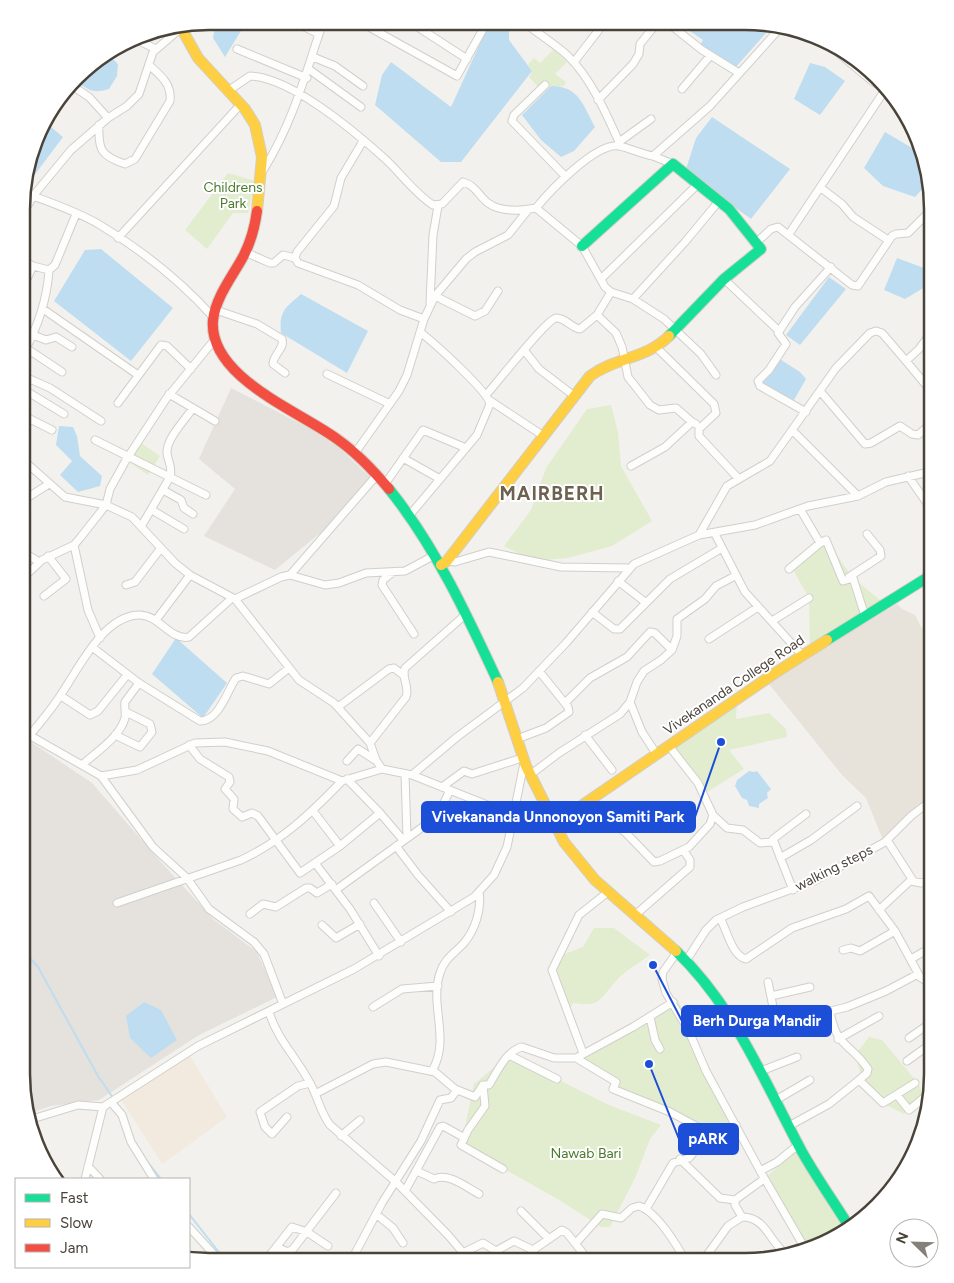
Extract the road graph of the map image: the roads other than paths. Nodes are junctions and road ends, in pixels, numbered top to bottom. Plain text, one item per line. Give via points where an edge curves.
1 (310, 30) edge
2 (320, 30) edge
3 (374, 30) edge
4 (422, 30) edge
5 (483, 30) edge
6 (535, 30) edge
7 (599, 30) edge
8 (651, 30) edge
9 (677, 30) edge
10 (183, 32) edge
11 (173, 33) edge
12 (775, 33) edge
13 (319, 34) junction
14 (143, 43) edge
15 (156, 49) junction
16 (237, 49) dead end
17 (710, 56) junction
18 (313, 58) junction
19 (467, 59) junction
20 (574, 62) junction
21 (149, 66) junction
22 (310, 70) junction
23 (738, 73) junction
24 (307, 78) junction
25 (545, 85) dead end
26 (363, 86) dead end
27 (76, 89) edge
28 (682, 89) dead end
29 (228, 92) junction
30 (882, 94) edge
31 (301, 95) junction
32 (598, 100) junction
33 (241, 104) junction
34 (361, 107) dead end
35 (108, 118) junction
36 (651, 120) dead end
37 (99, 125) junction
38 (363, 141) junction
39 (618, 144) junction
40 (652, 156) junction
41 (673, 164) junction
42 (261, 173) junction
43 (564, 176) junction
44 (698, 184) junction
45 (821, 188) junction
46 (33, 196) junction
47 (30, 201) edge
48 (718, 201) junction
49 (438, 206) junction
50 (532, 209) junction
51 (76, 214) junction
52 (924, 217) edge
53 (789, 234) junction
54 (118, 238) junction
55 (888, 240) junction
56 (757, 242) junction
57 (582, 246) junction
58 (246, 252) junction
59 (294, 258) junction
60 (30, 264) edge
61 (34, 266) junction
62 (831, 267) junction
63 (49, 270) junction
64 (30, 274) edge
65 (724, 278) junction
66 (602, 279) junction
67 (498, 291) dead end
68 (611, 292) junction
69 (435, 296) junction
70 (633, 299) junction
71 (430, 304) junction
72 (43, 309) junction
73 (214, 313) junction
74 (597, 315) junction
75 (424, 319) junction
76 (675, 329) junction
77 (779, 331) junction
78 (420, 332) junction
79 (33, 335) junction
80 (215, 339) junction
81 (30, 340) edge
82 (924, 342) edge
83 (72, 347) dead end
84 (657, 348) junction
85 (524, 350) junction
86 (30, 354) edge
87 (624, 360) junction
88 (906, 361) junction
89 (191, 369) junction
90 (62, 372) dead end
91 (285, 373) dead end
92 (326, 374) dead end
93 (138, 375) junction
94 (716, 375) dead end
95 (30, 379) edge
96 (924, 384) edge
97 (820, 391) junction
98 (30, 394) edge
99 (169, 394) junction
100 (573, 395) junction
101 (487, 398) junction
102 (118, 403) dead end
103 (390, 404) junction
104 (193, 408) junction
105 (806, 412) junction
106 (64, 414) dead end
107 (30, 418) edge
108 (101, 420) dead end
109 (215, 421) dead end
110 (692, 422) junction
111 (700, 427) junction
112 (924, 429) edge
113 (52, 430) dead end
114 (793, 431) junction
115 (542, 435) junction
116 (95, 440) dead end
117 (466, 448) junction
118 (355, 453) junction
119 (129, 455) junction
120 (403, 458) junction
121 (30, 466) edge
122 (631, 466) dead end
123 (924, 473) edge
124 (377, 475) junction
125 (908, 476) junction
126 (170, 477) junction
127 (738, 478) junction
128 (440, 479) junction
129 (49, 484) junction
130 (385, 484) junction
131 (163, 490) junction
132 (206, 495) dead end
133 (30, 496) edge
134 (858, 496) junction
135 (924, 499) edge
136 (106, 505) junction
137 (800, 509) junction
138 (152, 510) junction
139 (193, 514) dead end
140 (409, 516) junction
141 (142, 526) junction
142 (184, 529) dead end
143 (714, 534) junction
144 (867, 534) dead end
145 (699, 535) junction
146 (820, 543) junction
147 (74, 546) junction
148 (161, 548) junction
149 (722, 548) junction
150 (435, 555) junction
151 (30, 556) edge
152 (48, 556) junction
153 (39, 562) junction
154 (444, 563) junction
155 (629, 568) junction
156 (789, 569) dead end
157 (30, 571) edge
158 (392, 573) junction
159 (190, 575) junction
160 (290, 576) junction
161 (735, 576) junction
162 (924, 580) edge
163 (618, 581) junction
164 (843, 581) junction
165 (126, 585) dead end
166 (44, 596) dead end
167 (233, 598) junction
168 (809, 598) dead end
169 (645, 602) junction
170 (758, 607) junction
171 (592, 612) junction
172 (465, 615) junction
173 (865, 616) junction
174 (156, 620) junction
175 (772, 620) junction
176 (414, 634) dead end
177 (100, 638) junction
178 (709, 639) dead end
179 (92, 647) junction
180 (672, 650) junction
181 (802, 655) junction
182 (288, 668) junction
183 (539, 670) junction
184 (403, 674) junction
185 (128, 675) junction
186 (139, 683) junction
187 (60, 696) junction
188 (506, 700) junction
189 (564, 702) junction
190 (630, 702) junction
191 (338, 707) junction
192 (126, 712) junction
193 (115, 735) junction
194 (586, 735) junction
195 (30, 736) joint
196 (517, 739) junction
197 (370, 743) junction
198 (189, 746) junction
199 (669, 746) junction
200 (657, 755) junction
201 (375, 758) junction
202 (523, 759) junction
203 (347, 761) dead end
204 (82, 765) junction
205 (382, 769) junction
206 (612, 770) dead end
207 (364, 774) junction
208 (409, 775) junction
209 (530, 775) junction
210 (101, 776) junction
211 (345, 780) junction
212 (442, 787) junction
213 (450, 790) junction
214 (857, 806) dead end
215 (924, 806) edge
216 (581, 807) junction
217 (313, 810) junction
218 (380, 813) junction
219 (515, 813) junction
220 (806, 814) dead end
221 (713, 815) junction
222 (552, 820) junction
223 (405, 838) junction
224 (887, 840) junction
225 (278, 841) junction
226 (773, 842) junction
227 (340, 846) junction
228 (396, 846) junction
229 (684, 851) junction
230 (780, 858) junction
231 (315, 863) junction
232 (187, 878) junction
233 (911, 881) junction
234 (924, 882) edge
235 (334, 886) junction
236 (793, 890) junction
237 (479, 892) junction
238 (608, 892) junction
239 (117, 903) dead end
240 (374, 903) dead end
241 (880, 910) junction
242 (451, 912) junction
243 (250, 914) dead end
244 (634, 916) junction
245 (720, 918) junction
246 (360, 924) junction
247 (322, 925) dead end
248 (895, 930) junction
249 (401, 942) junction
250 (843, 950) dead end
251 (677, 952) junction
252 (924, 952) edge
253 (379, 956) junction
254 (911, 959) junction
255 (686, 961) junction
256 (918, 974) junction
257 (924, 979) edge
258 (768, 982) dead end
259 (438, 986) junction
260 (810, 986) dead end
261 (771, 996) junction
262 (673, 1002) junction
263 (283, 1004) junction
264 (372, 1007) dead end
265 (269, 1012) junction
266 (830, 1012) junction
267 (879, 1016) dead end
268 (650, 1017) junction
269 (775, 1017) junction
270 (924, 1028) edge
271 (739, 1030) junction
272 (909, 1038) dead end
273 (838, 1039) junction
274 (660, 1049) dead end
275 (924, 1049) edge
276 (583, 1053) junction
277 (509, 1055) junction
278 (797, 1056) dead end
279 (576, 1058) junction
280 (907, 1061) dead end
281 (432, 1071) junction
282 (761, 1071) junction
283 (557, 1079) dead end
284 (810, 1080) dead end
285 (859, 1080) junction
286 (310, 1083) junction
287 (915, 1083) dead end
288 (483, 1085) junction
289 (457, 1090) junction
290 (315, 1094) junction
291 (897, 1096) junction
292 (922, 1099) edge
293 (114, 1100) junction
294 (776, 1100) junction
295 (103, 1107) junction
296 (287, 1117) dead end
297 (35, 1118) edge
298 (360, 1120) dead end
299 (736, 1124) junction
300 (789, 1126) junction
301 (709, 1133) junction
302 (341, 1136) junction
303 (463, 1137) junction
304 (798, 1145) junction
305 (680, 1160) junction
306 (88, 1166) junction
307 (503, 1169) dead end
308 (417, 1171) junction
309 (760, 1171) junction
310 (85, 1178) edge
311 (99, 1178) edge
312 (153, 1178) edge
313 (764, 1179) junction
314 (396, 1182) junction
315 (405, 1191) junction
316 (336, 1193) dead end
317 (479, 1194) dead end
318 (735, 1200) junction
319 (646, 1209) junction
320 (521, 1211) dead end
321 (376, 1214) junction
322 (742, 1217) junction
323 (846, 1222) edge
324 (190, 1228) edge
325 (307, 1232) junction
326 (549, 1239) junction
327 (403, 1243) dead end
328 (576, 1243) junction
329 (802, 1244) edge
330 (328, 1246) dead end
331 (276, 1247) junction
332 (783, 1249) edge
333 (533, 1250) junction
334 (288, 1252) joint
335 (213, 1253) edge
336 (271, 1253) edge
337 (355, 1253) edge
338 (464, 1253) joint
339 (533, 1253) edge
340 (583, 1253) edge
341 (681, 1253) edge
342 (708, 1253) edge

1 - 13 street
2 - 13 street
3 - 19 street via 454,75 460,74
4 - 19 street
5 - 19 street
6 - 20 street
7 - 20 street
8 - 32 street via 640,44 633,64
9 - 17 street
10 - 29 main road via 202,63
11 - 15 street
12 - 23 street
13 - 18 street
14 - 15 street
15 - 21 street
16 - 24 street
17 - 23 street
17 - 28 street
18 - 22 street
18 - 26 street via 335,66
20 - 32 street
21 - 35 street via 139,94
21 - 37 street via 167,83 171,91 170,101 135,160 125,164 106,155 99,142
22 - 24 street
22 - 34 street
23 - 40 street via 710,106
24 - 31 street
25 - 43 street via 512,121
27 - 35 street
29 - 31 street via 242,80 259,76
29 - 33 main road
30 - 45 street
31 - 38 street
31 - 42 street via 276,150
32 - 39 street
33 - 42 main road via 256,128
33 - 54 street
35 - 37 street
36 - 39 street
37 - 46 street via 70,150
38 - 49 street via 428,202
38 - 59 street via 341,178 334,206
39 - 40 street
39 - 43 street via 594,155
40 - 41 street
41 - 44 main road
41 - 57 main road
42 - 58 main road via 254,228
43 - 50 street
44 - 48 main road
44 - 66 street
45 - 53 street
45 - 55 street
46 - 47 street
46 - 51 street
48 - 56 main road via 737,217
48 - 70 street
49 - 50 street via 463,182 471,185 493,206
49 - 71 street via 433,236
50 - 57 street
50 - 69 street via 508,235 466,259
51 - 54 street
51 - 63 street via 55,264
52 - 55 street via 908,233 896,234
53 - 56 street via 774,227
53 - 62 street
54 - 73 street via 147,254
55 - 62 street via 858,286 852,285
56 - 65 main road via 759,252
57 - 66 street
58 - 59 street via 270,263 283,255
58 - 73 main road
59 - 75 street via 298,263 358,285 400,310
60 - 61 street
61 - 63 street
61 - 64 street
62 - 77 street via 795,307
63 - 72 street
65 - 76 main road
65 - 77 street
66 - 68 street
67 - 69 street via 485,311 475,316
68 - 70 street
68 - 74 street
69 - 71 street
70 - 76 street
71 - 75 street
72 - 79 street
72 - 93 street
73 - 80 main road
73 - 91 street via 257,324 282,339 282,347 273,364
74 - 85 street via 580,329 554,319
74 - 87 street via 616,333
75 - 78 street
76 - 84 main road
76 - 94 street via 701,354
77 - 105 street via 786,344 758,384
78 - 101 street
78 - 103 street via 407,375
79 - 81 street
79 - 83 street via 46,340 56,337
80 - 89 street
80 - 118 main road via 226,358 251,383 327,431
82 - 88 street
84 - 87 main road
84 - 111 street via 714,404 714,417
85 - 100 street via 539,369
85 - 101 street
86 - 90 street
87 - 100 main road via 601,368
87 - 110 street via 628,377 650,405 659,410 676,408
88 - 96 street
88 - 97 street via 876,330 842,362
89 - 93 street via 167,346 161,345
89 - 99 street
92 - 103 street
93 - 102 street
95 - 108 street
97 - 105 street
97 - 112 street via 865,444 900,426 912,434
98 - 106 street
99 - 104 street
99 - 119 street
100 - 115 main road
101 - 115 street
101 - 117 street via 488,409 480,430
103 - 118 street
104 - 109 street
104 - 126 street via 168,448
105 - 114 street
107 - 113 street
110 - 111 street
110 - 122 street via 665,447
111 - 127 street via 699,436
114 - 127 street via 770,461
114 - 134 street
115 - 154 main road
116 - 119 street
117 - 120 street via 423,430
117 - 128 street
118 - 124 main road
119 - 126 street
119 - 136 street via 110,490
120 - 128 street
120 - 130 street
121 - 129 street
123 - 125 street
124 - 130 main road
124 - 160 street
125 - 134 street via 886,482
125 - 135 street
126 - 131 street
126 - 132 street
127 - 145 street via 727,486
128 - 140 street
129 - 133 street
129 - 136 street via 71,500
130 - 140 main road
131 - 138 street
131 - 139 street via 181,500 184,508
134 - 137 street
136 - 141 street via 132,517
136 - 147 street
137 - 143 street via 754,525
137 - 146 street
138 - 141 street
138 - 142 street
140 - 150 main road
141 - 148 street
143 - 145 street
143 - 149 street
144 - 164 street via 881,556
145 - 155 street
146 - 156 street
146 - 164 street via 826,540
147 - 152 street
147 - 177 street via 88,610
148 - 159 street
148 - 165 street via 135,582
149 - 161 street
149 - 169 street via 670,579
150 - 154 main road
150 - 158 street via 405,571
151 - 153 street
152 - 153 street
152 - 166 street via 66,579
153 - 157 street
154 - 155 street via 489,552 561,566
154 - 172 main road
155 - 163 street
158 - 160 street via 366,573 325,585
158 - 176 street via 382,585
159 - 167 street
159 - 174 street
160 - 167 street
161 - 170 street
161 - 180 street via 716,586 705,599 677,619 677,636
162 - 173 main road, Vivekananda College Road
163 - 169 street
163 - 171 street
164 - 173 street via 853,578
167 - 174 street via 189,637 178,636
167 - 182 street
168 - 175 street
169 - 171 street via 620,629 614,629
170 - 175 street
170 - 178 street
171 - 183 street
172 - 184 street via 407,665
172 - 188 main road
173 - 181 main road, Vivekananda College Road
174 - 177 street via 143,615 130,617
175 - 181 street
177 - 179 street
179 - 185 street
179 - 187 street
180 - 189 street via 650,632 626,657 590,678
180 - 190 street via 644,671
181 - 199 main road, Vivekananda College Road
182 - 186 street via 269,684 243,676 236,678 215,714 206,721 194,718
182 - 191 street via 308,687
183 - 188 street via 523,688
183 - 189 street
184 - 191 street via 390,669
184 - 197 street via 406,697
185 - 186 street
185 - 187 street via 98,711 90,715
186 - 192 street via 125,702
187 - 195 street
188 - 196 main road
188 - 208 street
189 - 196 street via 569,709 567,714 546,728
190 - 194 street via 620,714
190 - 200 street via 642,732
191 - 197 street
192 - 193 street via 125,720
192 - 193 street via 150,724 152,732 140,747
193 - 204 street
194 - 206 street
194 - 209 street
195 - 204 street
196 - 202 main road
197 - 201 street
198 - 210 street via 137,770
198 - 211 street via 208,741 246,745
198 - 225 street via 200,760 230,779 225,789 234,799 233,809 242,818 252,813 258,816
199 - 200 main road, Vivekananda College Road
199 - 221 street via 698,784
200 - 216 main road, Vivekananda College Road
201 - 203 street via 358,749
201 - 205 street
201 - 207 street
202 - 209 main road
202 - 212 street via 472,774 464,771
202 - 219 street
204 - 210 street
205 - 207 street
205 - 208 street
207 - 211 street
208 - 212 street
208 - 223 street
209 - 222 main road
210 - 232 street via 153,847
211 - 217 street
211 - 218 street
212 - 213 street
213 - 219 street
213 - 223 street via 439,813
214 - 230 street
215 - 224 street, walking steps
216 - 222 main road, Vivekananda College Road
216 - 229 street via 615,824 654,862
217 - 225 street
217 - 227 street
218 - 223 street
218 - 227 street
219 - 222 street
219 - 237 street via 505,852 494,875
220 - 226 street via 775,836
221 - 226 street via 727,828 743,830 760,843
221 - 229 street via 710,824
222 - 238 main road via 579,864
223 - 228 street
224 - 233 street
224 - 236 street, walking steps
225 - 231 street via 297,871 303,873
225 - 232 street via 241,860
226 - 230 street
227 - 231 street
228 - 235 street
228 - 242 street
229 - 244 street via 690,867
230 - 236 street
231 - 235 street
232 - 239 street
232 - 263 street via 209,909 254,942 264,954
233 - 234 street
233 - 241 street
235 - 243 street via 317,893 306,888 276,907 263,904
235 - 246 street
236 - 245 street, walking steps
237 - 242 street
237 - 259 street via 477,919 466,941 442,967
238 - 244 main road
238 - 276 street via 579,915 552,970
240 - 249 street
241 - 245 street via 870,897 866,897 846,909 792,928 746,959 739,955
241 - 248 street
242 - 249 street
244 - 251 main road
245 - 255 street, walking steps via 706,930
246 - 247 street via 336,938
246 - 253 street
248 - 250 street via 860,951
248 - 254 street
249 - 253 street
251 - 255 main road
251 - 262 street via 662,975
252 - 254 street
253 - 263 street
254 - 256 street
255 - 271 main road via 706,982
256 - 257 street
256 - 266 street via 873,997
258 - 261 street
259 - 264 street via 402,989
259 - 281 street via 436,1007 441,1024 440,1049
260 - 261 street
261 - 269 street
262 - 268 street
262 - 299 street
263 - 265 street
265 - 286 street via 280,1037
265 - 293 street via 198,1046
266 - 269 street
266 - 273 street
267 - 273 street
268 - 274 street
268 - 276 street
269 - 271 street
270 - 272 street
271 - 282 main road
273 - 285 street via 868,1069
275 - 280 street
276 - 279 street
277 - 279 street via 522,1047 554,1058
277 - 283 street
277 - 288 street via 489,1085
278 - 282 street
279 - 301 street via 616,1082 613,1089 670,1112
281 - 289 street
281 - 290 street via 381,1062
282 - 294 main road
284 - 294 street
285 - 291 street via 880,1102
285 - 300 street via 829,1104
286 - 290 street
286 - 296 street via 298,1086 260,1112 265,1127 272,1134
287 - 291 street
288 - 289 street via 475,1097
288 - 303 street via 485,1106
289 - 314 street via 451,1098 440,1100 421,1141
290 - 302 street via 322,1114
291 - 292 street via 908,1110
293 - 295 street
293 - 312 street via 131,1142
294 - 300 main road
295 - 297 street via 78,1105
295 - 306 street
298 - 302 street
299 - 301 street via 721,1133
299 - 309 street
300 - 304 main road
301 - 305 street via 689,1158
302 - 314 street
303 - 307 street via 463,1147
303 - 308 street via 442,1126
304 - 309 street
304 - 323 main road
305 - 318 street via 720,1198
305 - 319 street via 673,1163
306 - 310 street
306 - 311 street
308 - 315 street
308 - 317 street via 434,1179 448,1177
309 - 313 street
313 - 318 street
313 - 329 street
314 - 315 street
314 - 321 street
315 - 338 street
316 - 325 street
318 - 322 street
319 - 328 street via 636,1206 621,1218 602,1214
319 - 341 street via 668,1232
320 - 326 street
321 - 327 street via 393,1228
321 - 337 street
322 - 332 street via 761,1224
322 - 342 street via 728,1226
324 - 335 street
325 - 330 street
325 - 331 street via 292,1227
325 - 334 street
326 - 328 street via 562,1230
326 - 333 street
328 - 340 street
331 - 334 street
331 - 336 street
333 - 338 street via 514,1241 496,1251 483,1243
333 - 339 street

